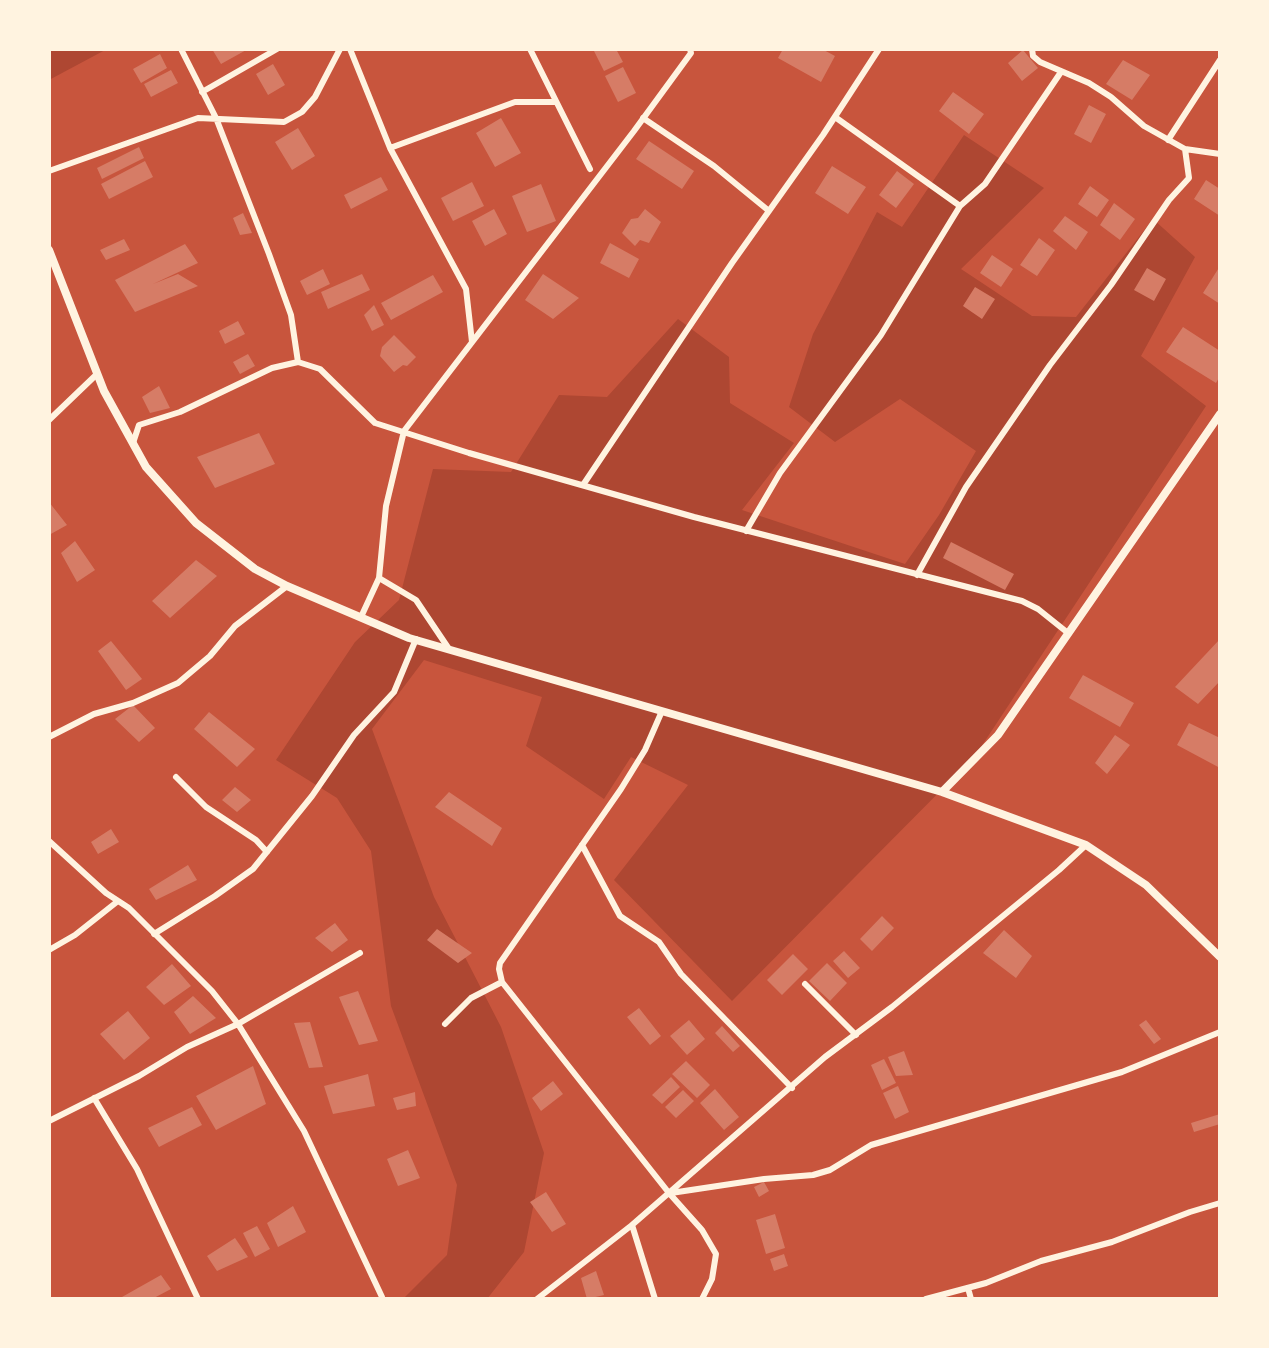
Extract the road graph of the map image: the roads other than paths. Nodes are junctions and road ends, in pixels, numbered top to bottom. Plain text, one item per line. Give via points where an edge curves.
1 (181, 49) edge
2 (277, 49) edge
3 (340, 49) edge
4 (350, 49) edge
5 (530, 49) edge
6 (690, 49) edge
7 (879, 49) edge
8 (1032, 49) edge
9 (1220, 60) edge
10 (1060, 72) junction
11 (202, 92) junction
12 (556, 102) junction
13 (835, 117) junction
14 (216, 118) junction
15 (643, 118) junction
16 (1168, 140) junction
17 (390, 148) junction
18 (1185, 149) junction
19 (1220, 154) edge
20 (590, 169) dead end
21 (49, 171) edge
22 (960, 206) junction
23 (769, 211) junction
24 (49, 250) edge
25 (52, 267) edge
26 (472, 342) junction
27 (298, 362) junction
28 (97, 374) junction
29 (1220, 414) edge
30 (49, 420) edge
31 (404, 431) junction
32 (133, 443) junction
33 (583, 485) junction
34 (746, 531) junction
35 (917, 575) junction
36 (379, 578) junction
37 (287, 586) junction
38 (361, 617) junction
39 (1068, 633) junction
40 (416, 639) junction
41 (449, 649) junction
42 (662, 710) junction
43 (49, 737) edge
44 (176, 777) dead end
45 (942, 792) junction
46 (49, 841) edge
47 (582, 845) junction
48 (1086, 845) junction
49 (267, 852) junction
50 (118, 901) junction
51 (154, 934) junction
52 (49, 950) edge
53 (360, 953) dead end
54 (1220, 957) edge
55 (502, 982) junction
56 (805, 984) dead end
57 (238, 1024) junction
58 (444, 1024) dead end
59 (1220, 1031) edge
60 (856, 1035) junction
61 (792, 1088) junction
62 (94, 1098) junction
63 (49, 1121) edge
64 (669, 1193) junction
65 (1220, 1203) edge
66 (632, 1225) junction
67 (968, 1288) junction
68 (383, 1297) dead end
69 (198, 1299) edge
70 (537, 1299) edge
71 (655, 1299) edge
72 (702, 1299) edge
73 (926, 1299) edge
74 (971, 1299) edge

1 - 11 street
2 - 11 street
3 - 14 street via 315,97 291,119 276,123
4 - 17 street
5 - 12 street
6 - 15 street
7 - 13 street
8 - 10 street via 1040,62
9 - 16 street
10 - 16 street via 1089,83
10 - 22 street via 985,184
11 - 14 street
12 - 17 street via 515,102
12 - 20 street
13 - 22 street
13 - 23 street
14 - 21 street via 198,118
14 - 27 street via 291,316
15 - 23 street via 715,166
15 - 26 street
16 - 18 street
17 - 26 street via 466,289
18 - 19 street
18 - 35 street via 1189,178 1049,365 967,487
22 - 34 street via 881,335 780,473
23 - 33 street
24 - 25 street
25 - 28 street
26 - 31 street
27 - 31 street via 320,369 375,422
27 - 32 street via 272,368 180,412 139,425
28 - 30 street
28 - 32 street
29 - 39 street
31 - 33 street
31 - 36 street via 386,506
32 - 37 street via 146,467 196,523 255,569
33 - 34 street
34 - 35 street
35 - 39 street via 1023,601
36 - 38 street
36 - 41 street via 416,600
37 - 38 street
37 - 43 street via 235,626 210,656 178,683 94,714
38 - 40 street
39 - 45 street via 998,735
40 - 41 street
40 - 49 street via 394,692 354,735
41 - 42 street
42 - 45 street
42 - 47 street via 645,750
44 - 49 street via 206,807
45 - 48 street
46 - 50 street
47 - 55 street via 500,963
47 - 61 street via 620,916 659,942 681,974
48 - 54 street via 1146,885
48 - 60 street
49 - 51 street via 237,881
50 - 51 street
50 - 52 street
51 - 57 street via 212,991
53 - 57 street
55 - 58 street via 471,998
55 - 64 street
56 - 60 street
57 - 62 street
57 - 68 street via 304,1131
59 - 64 street via 1122,1072 871,1145 813,1175
60 - 61 street
61 - 64 street
62 - 63 street
62 - 69 street via 137,1169
64 - 66 street
64 - 72 street via 702,1230 716,1254 712,1279
65 - 67 street
66 - 70 street
66 - 71 street
67 - 73 street
67 - 74 street

